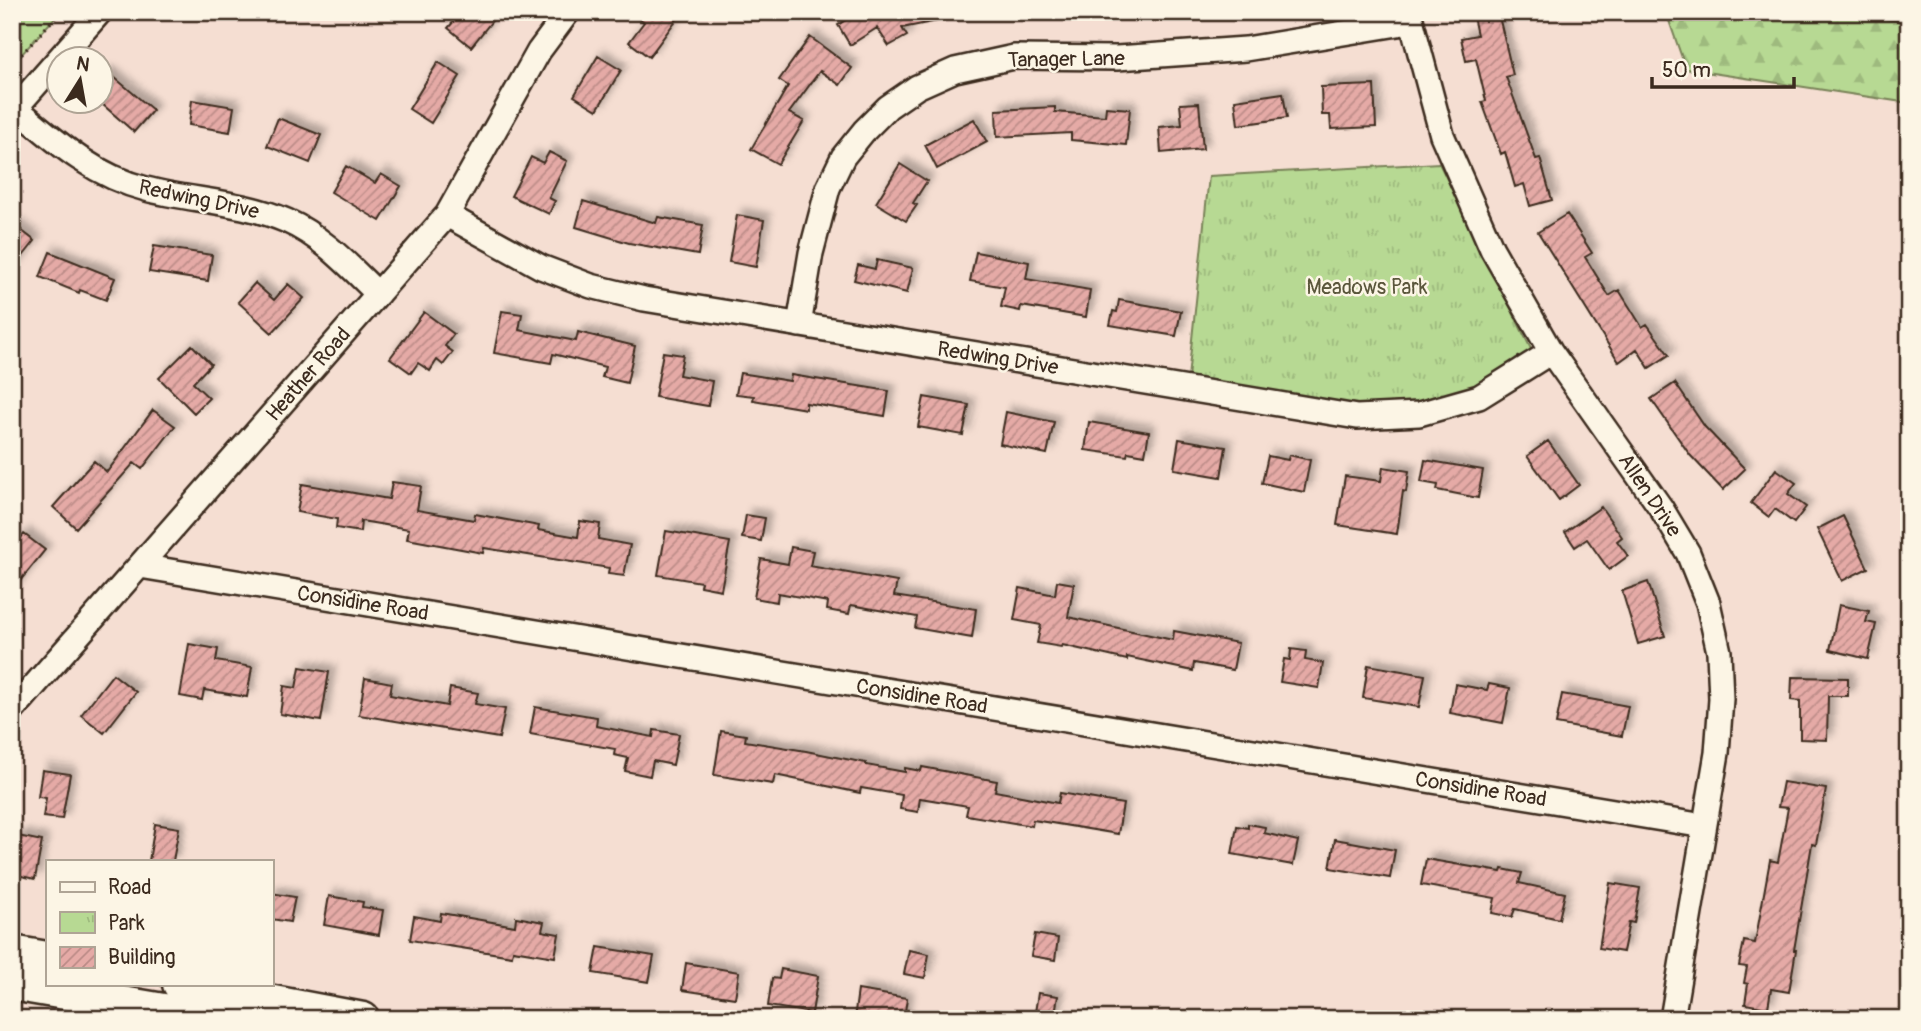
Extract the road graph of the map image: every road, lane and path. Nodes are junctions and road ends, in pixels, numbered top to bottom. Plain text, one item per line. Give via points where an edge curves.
1 (60, 12) edge
2 (100, 12) edge
3 (568, 12) edge
4 (1410, 17) edge
5 (12, 65) edge
6 (14, 110) edge
7 (447, 215) junction
8 (379, 294) junction
9 (799, 325) junction
10 (1551, 352) junction
11 (140, 566) junction
12 (12, 711) edge
13 (1704, 826) junction
14 (12, 951) edge
15 (46, 958) edge
16 (12, 984) edge
17 (190, 986) edge
18 (216, 1019) edge
19 (363, 1019) edge
20 (1672, 1019) edge

1 - 5 path
2 - 6 street
3 - 7 street, Heather Road via 539,51
4 - 9 street, Tanager Lane via 1246,49 1117,58 1014,57 955,70 917,87 864,131 838,167 811,253
4 - 10 street, Allen Drive via 1442,135 1492,249
6 - 8 street, Redwing Drive via 101,173 144,189 232,203 289,222 321,241
7 - 8 street, Heather Road
7 - 9 street, Redwing Drive via 541,267 591,286
8 - 11 street, Heather Road
9 - 10 street, Redwing Drive via 1357,417 1419,414 1479,397
10 - 13 street, Allen Drive via 1661,508 1688,553 1708,603 1719,652 1721,699
11 - 12 street, Heather Road
11 - 13 street, Considine Road
13 - 20 street, Allen Drive
14 - 15 main road
16 - 18 main road
17 - 19 main road

